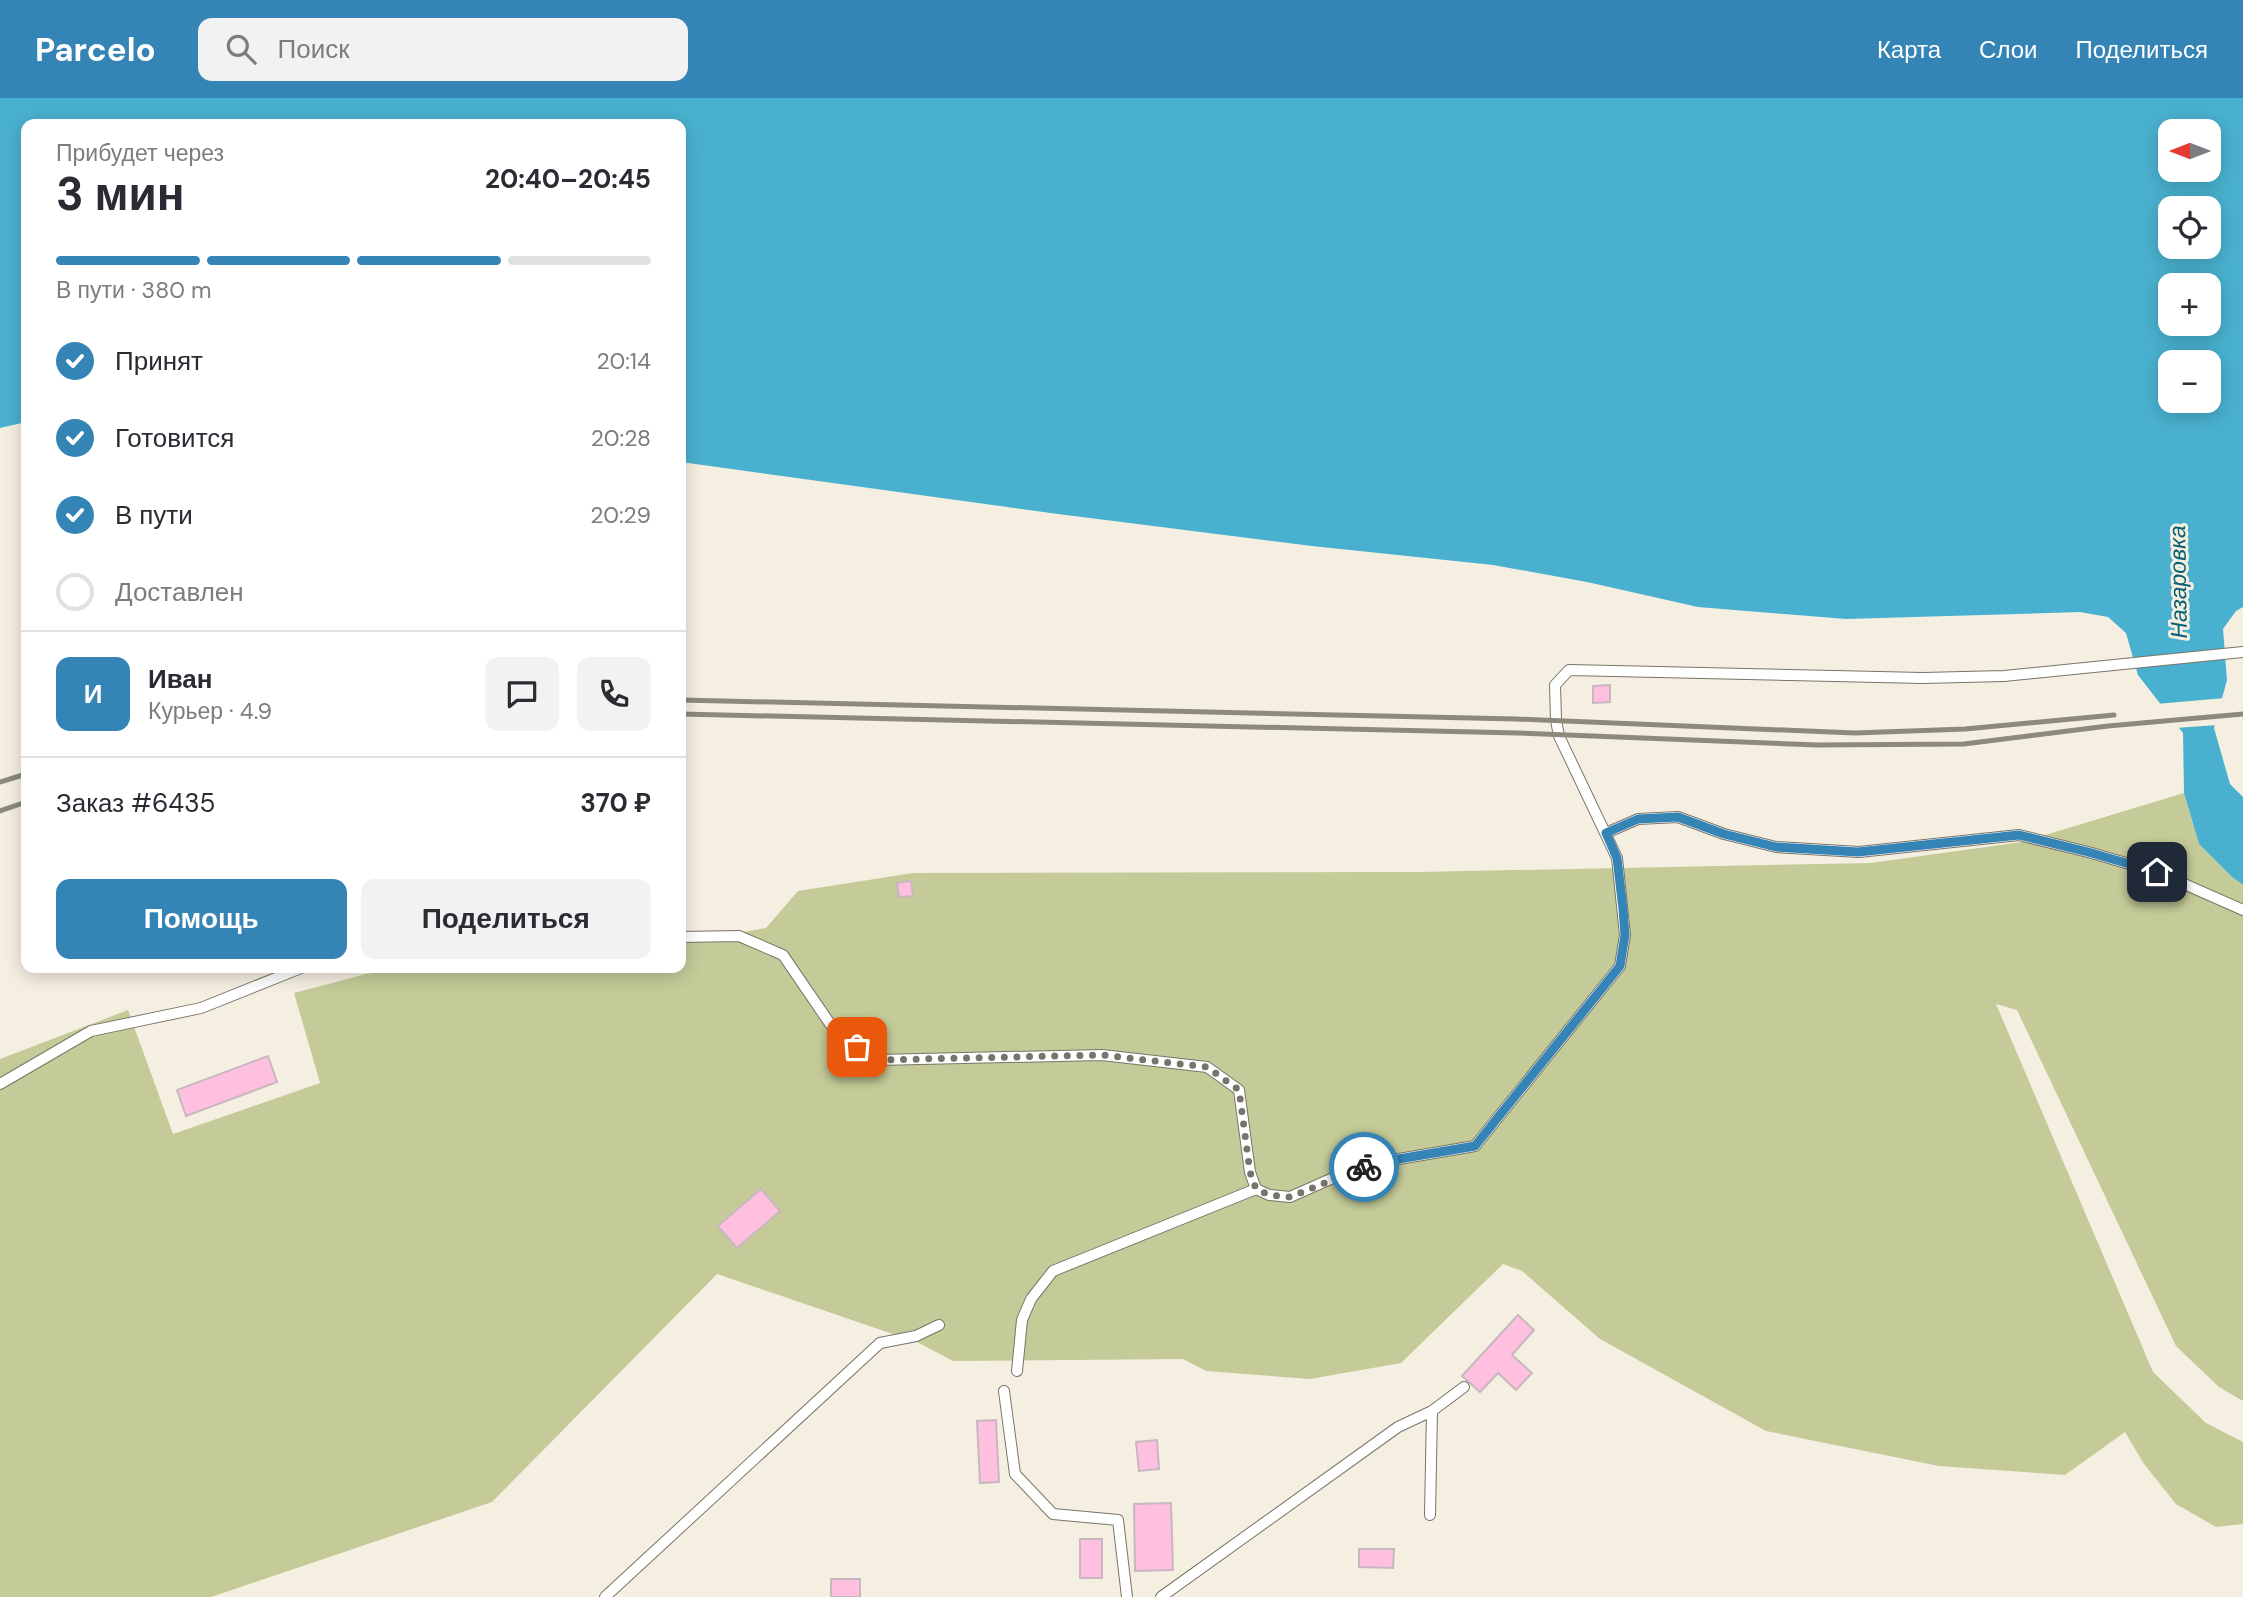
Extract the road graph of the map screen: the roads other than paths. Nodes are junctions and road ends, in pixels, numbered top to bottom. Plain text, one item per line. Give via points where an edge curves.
1 (2243, 652) edge
2 (1606, 833) junction
3 (2243, 910) edge
4 (686, 937) edge
5 (288, 973) edge
6 (0, 1084) edge
7 (1256, 1189) junction
8 (939, 1325) dead end
9 (1017, 1371) dead end
10 (1464, 1387) dead end
11 (1004, 1391) dead end
12 (1432, 1411) junction
13 (1430, 1515) dead end
14 (605, 1597) edge
15 (1127, 1597) edge
16 (1161, 1597) edge

1 - 2 lane via 2004,676 1569,670 1555,685 1559,736
2 - 3 lane via 1638,819 1678,817 1776,847 1858,852 2019,835 2157,872
2 - 7 lane via 1617,858 1624,922 1620,966 1475,1146 1351,1170 1290,1197
4 - 7 lane via 739,936 783,955 837,1034 877,1060 1102,1055 1207,1067 1239,1090
5 - 6 lane via 201,1007 91,1031
7 - 9 lane via 1053,1271 1031,1298 1022,1320
8 - 14 lane via 916,1336 880,1343
10 - 12 lane
11 - 15 lane via 1015,1474 1053,1514 1118,1520
12 - 13 lane
12 - 16 lane via 1398,1427

